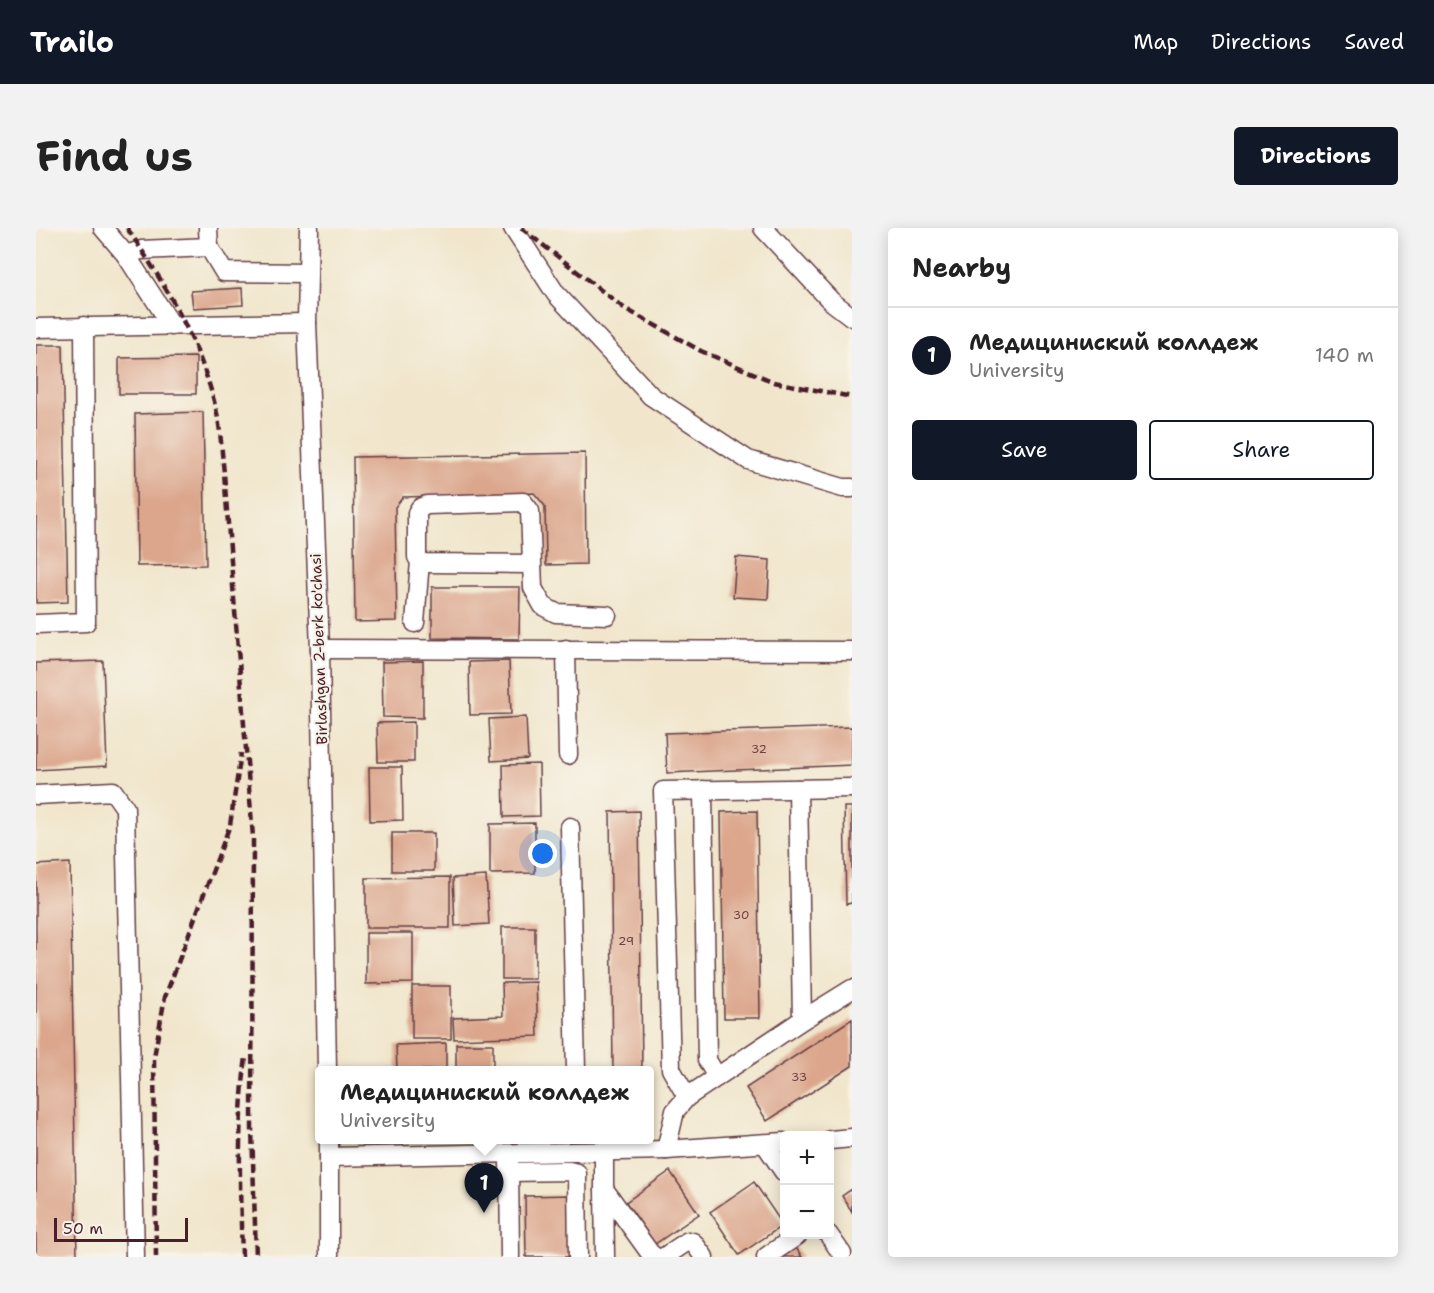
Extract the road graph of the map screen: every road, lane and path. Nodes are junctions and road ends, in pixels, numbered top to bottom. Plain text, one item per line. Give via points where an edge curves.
1 (103, 228) edge
2 (208, 228) edge
3 (309, 228) edge
4 (513, 228) edge
5 (763, 228) edge
6 (209, 248) junction
7 (126, 255) junction
8 (308, 273) junction
9 (852, 317) edge
10 (307, 323) junction
11 (84, 326) junction
12 (172, 326) junction
13 (36, 328) edge
14 (852, 488) edge
15 (420, 561) junction
16 (532, 564) junction
17 (607, 615) dead end
18 (415, 623) dead end
19 (36, 624) edge
20 (320, 649) junction
21 (566, 649) junction
22 (852, 651) edge
23 (568, 754) dead end
24 (852, 788) edge
25 (798, 789) junction
26 (703, 790) junction
27 (36, 795) edge
28 (570, 827) dead end
29 (852, 989) edge
30 (802, 1020) junction
31 (327, 1066) edge
32 (576, 1066) edge
33 (717, 1077) junction
34 (687, 1097) junction
35 (852, 1138) edge
36 (834, 1140) edge
37 (780, 1143) edge
38 (765, 1144) junction
39 (578, 1145) edge
40 (329, 1148) edge
41 (603, 1150) junction
42 (666, 1150) junction
43 (509, 1152) junction
44 (780, 1166) edge
45 (510, 1172) junction
46 (604, 1189) junction
47 (792, 1239) edge
48 (832, 1239) edge
49 (842, 1254) dead end
50 (135, 1257) edge
51 (330, 1257) edge
52 (510, 1257) edge
53 (578, 1257) edge
54 (605, 1257) edge
55 (655, 1257) edge
56 (664, 1257) edge
57 (704, 1257) edge
58 (766, 1257) edge

1 - 7 street
2 - 6 street
3 - 8 street, Birlashgan 2-berk ko'chasi
4 - 14 street via 556,294 651,396 748,460
5 - 9 street via 831,301
6 - 7 street via 141,250
6 - 8 street via 224,272
7 - 12 street
8 - 10 street, Birlashgan 2-berk ko'chasi
10 - 12 street
10 - 20 street, Birlashgan 2-berk ko'chasi
11 - 12 street
11 - 13 street
11 - 19 street via 86,622
15 - 16 street
15 - 16 street via 420,508 523,502 530,511
15 - 18 street
16 - 17 street via 533,588 543,606 556,612
20 - 21 street
20 - 31 street, Birlashgan 2-berk ko'chasi
21 - 22 street
21 - 23 street
24 - 25 street
25 - 26 street
25 - 30 street
26 - 33 street via 707,1060
26 - 34 street via 663,791 671,1069
27 - 50 street via 113,791 125,808
28 - 32 street
29 - 30 street
30 - 33 street
33 - 34 street
34 - 42 street via 675,1111
35 - 36 street
37 - 38 street
38 - 42 street
38 - 44 street
39 - 41 street
39 - 43 street
40 - 43 street
40 - 51 street
41 - 42 street
41 - 46 street
43 - 45 street
45 - 52 street
45 - 53 street via 577,1173
46 - 54 street
46 - 55 street
47 - 58 street
48 - 49 street
56 - 57 street via 688,1240

